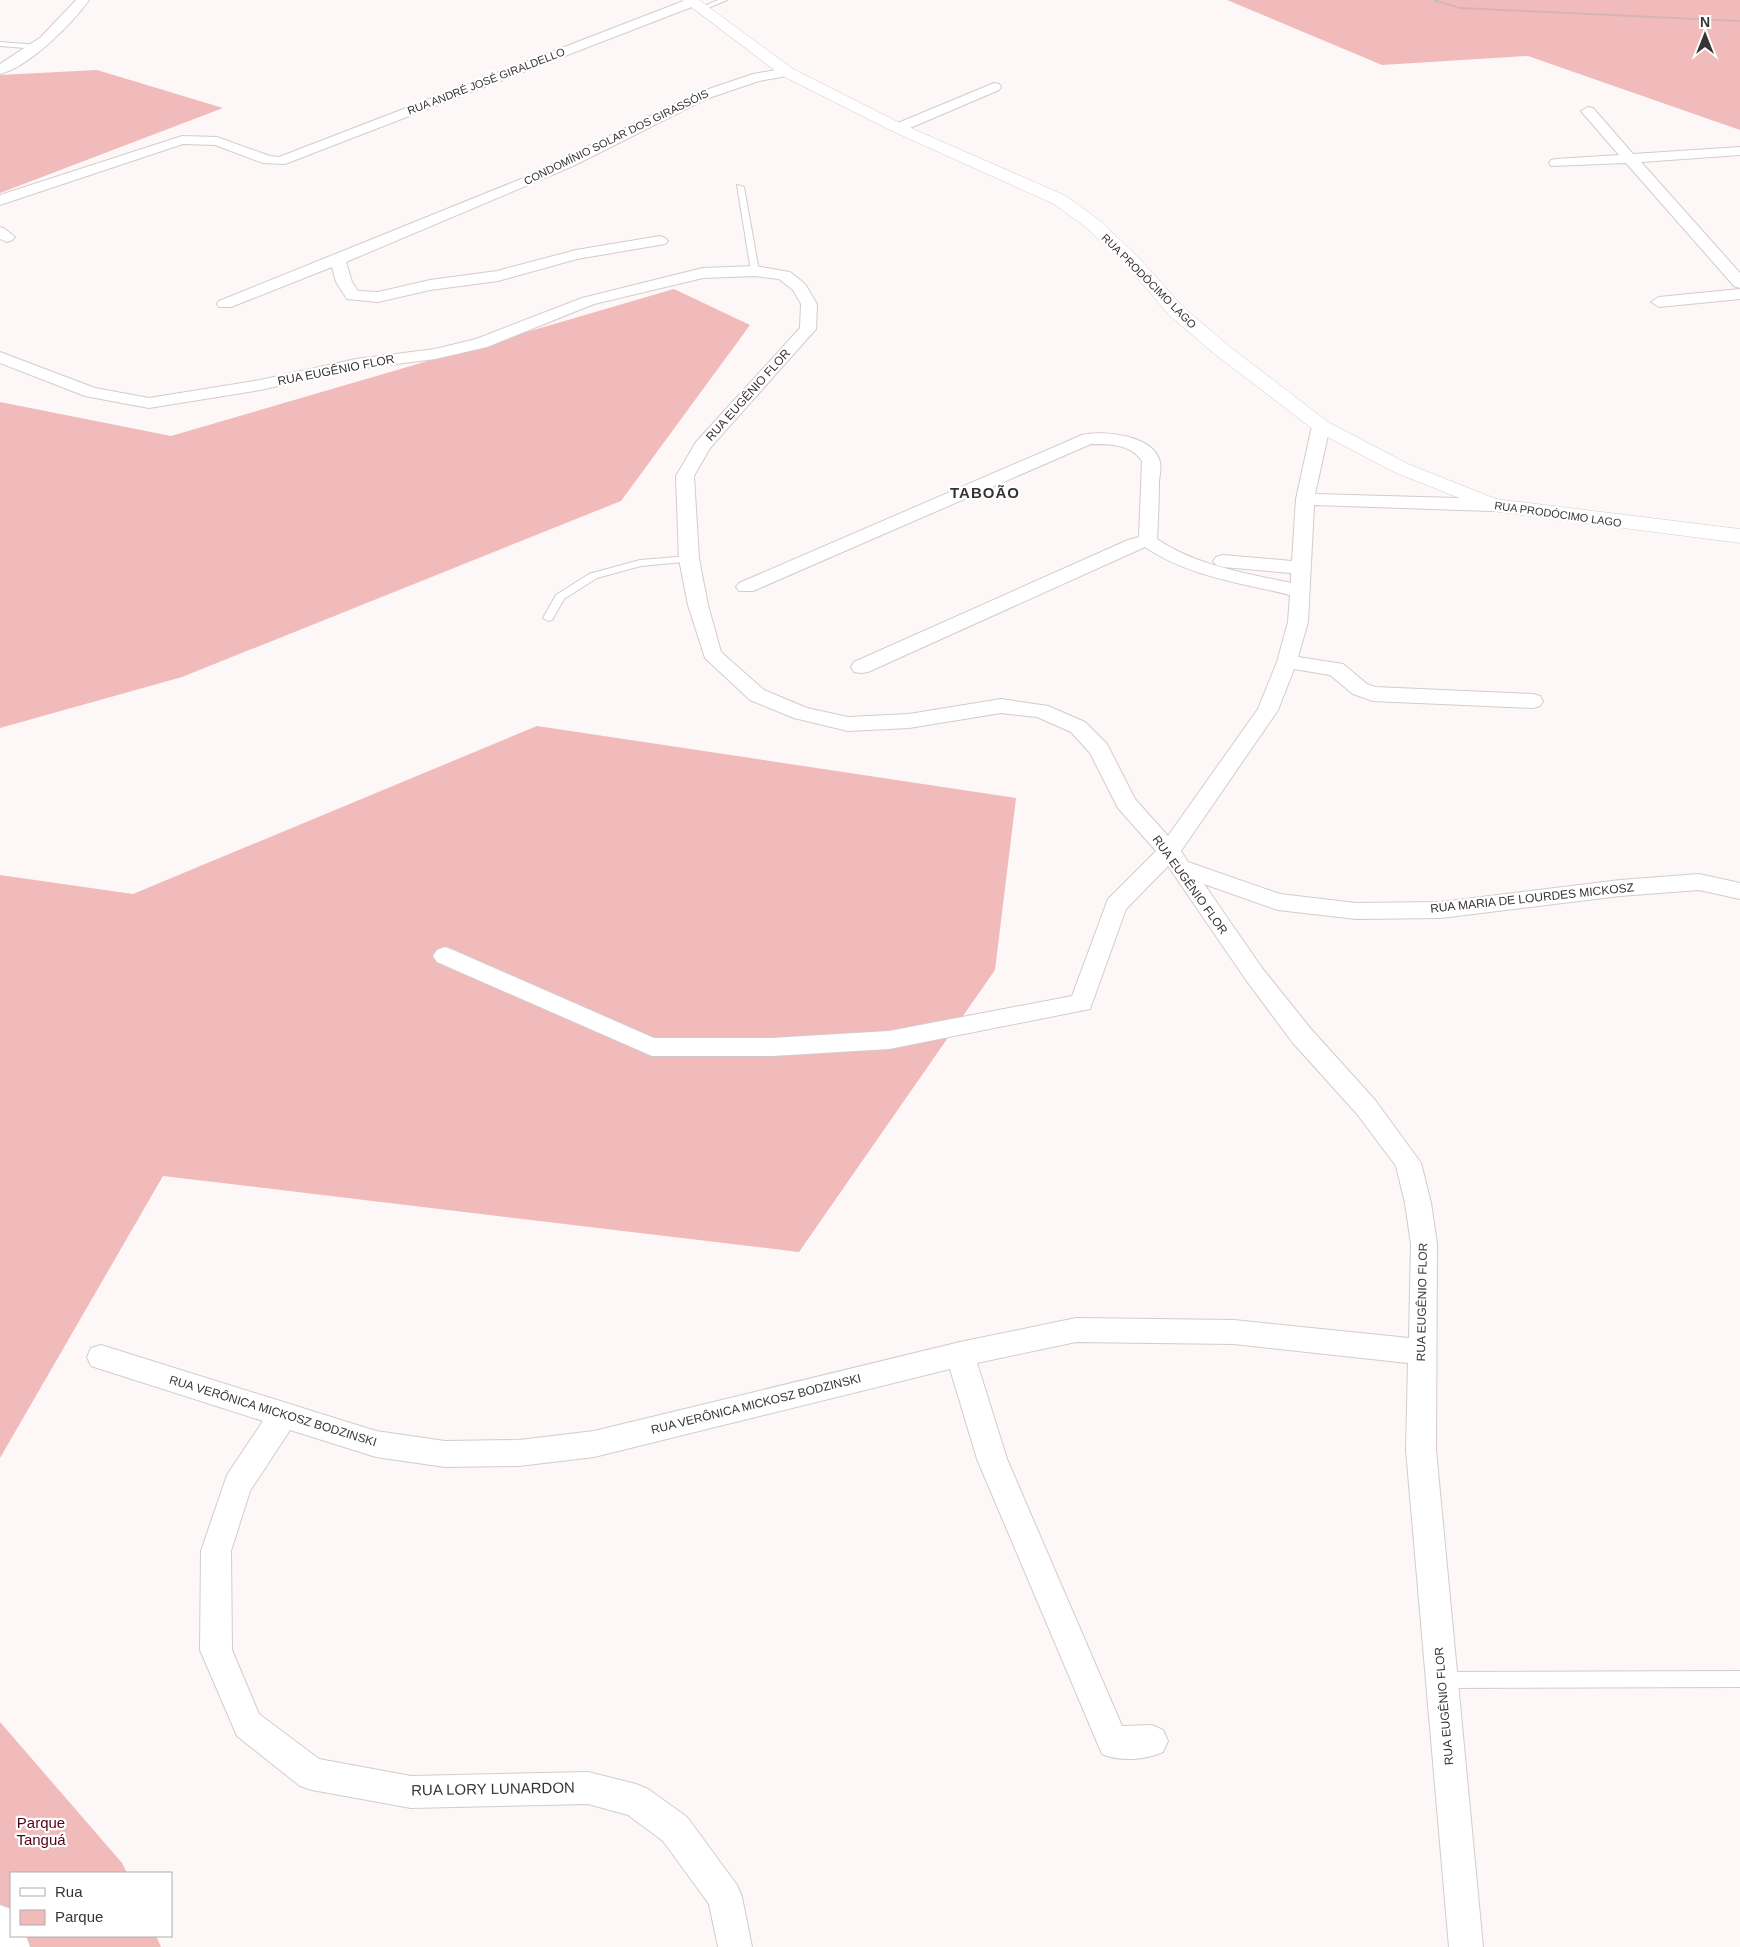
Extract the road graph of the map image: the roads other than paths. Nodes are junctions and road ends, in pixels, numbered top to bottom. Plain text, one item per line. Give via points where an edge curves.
1 (83, 0) edge
2 (724, 0) edge
3 (694, 4) edge
4 (0, 44) edge
5 (38, 47) junction
6 (0, 70) edge
7 (787, 72) junction
8 (994, 87) dead end
9 (1588, 111) dead end
10 (898, 128) junction
11 (1740, 151) edge
12 (1631, 158) junction
13 (1556, 162) dead end
14 (740, 187) dead end
15 (0, 200) edge
16 (660, 241) dead end
17 (338, 260) junction
18 (755, 271) junction
19 (1740, 283) edge
20 (1740, 294) edge
21 (1659, 302) dead end
22 (225, 304) dead end
23 (0, 357) edge
24 (1321, 426) junction
25 (1305, 499) junction
26 (1492, 505) junction
27 (1740, 536) edge
28 (1148, 541) junction
29 (689, 559) junction
30 (1234, 568) junction
31 (1301, 568) junction
32 (746, 587) dead end
33 (1300, 590) junction
34 (548, 618) dead end
35 (1287, 662) junction
36 (861, 668) dead end
37 (1533, 701) dead end
38 (1174, 859) junction
39 (1740, 891) edge
40 (445, 956) dead end
41 (1421, 1352) junction
42 (960, 1354) junction
43 (101, 1357) dead end
44 (284, 1415) junction
45 (1740, 1679) edge
46 (1442, 1680) junction
47 (1152, 1742) dead end
48 (0, 1922) edge
49 (12, 1947) edge
50 (735, 1947) edge
51 (1466, 1947) edge

1 - 5 street
2 - 3 lane
3 - 7 main road, RUA PRODÓCIMO LAGO
3 - 15 street, RUA ANDRÉ JOSÉ GIRALDELLO via 280,160 268,160 217,141 182,140
4 - 5 lane
5 - 6 street
7 - 10 main road, RUA PRODÓCIMO LAGO
7 - 17 street, CONDOMÍNIO SOLAR DOS GIRASSÓIS via 710,91 570,162
8 - 10 street
9 - 12 street
10 - 24 main road, RUA PRODÓCIMO LAGO via 1060,200 1093,224 1134,262 1176,311 1216,346
11 - 12 street
12 - 13 street
12 - 19 street
14 - 18 lane
16 - 17 street via 576,255 498,276 430,285 378,297 353,296 344,282
17 - 22 street, CONDOMÍNIO SOLAR DOS GIRASSÓIS
18 - 23 street, RUA EUGÊNIO FLOR via 704,273 626,291 588,301 481,343 435,354 347,366 260,385 149,403 92,392
18 - 29 street, RUA EUGÊNIO FLOR via 784,275 800,287 809,304 808,328 702,446 685,476
20 - 21 street
24 - 25 street
24 - 26 main road, RUA PRODÓCIMO LAGO via 1400,468
25 - 26 street
25 - 31 street
26 - 27 main road, RUA PRODÓCIMO LAGO
28 - 30 street via 1162,552 1211,571
28 - 32 street via 1152,461 1146,451 1128,442 1088,439
28 - 36 street via 1135,544
29 - 34 lane via 640,563 593,576 560,597
29 - 38 street, RUA EUGÊNIO FLOR via 712,654 757,695 800,713 848,724 909,721 1001,706 1041,711 1078,727 1099,749 1126,803
30 - 31 street
30 - 33 street
31 - 33 street
33 - 35 street via 1298,622
35 - 37 street via 1336,669 1360,689 1373,694
35 - 38 street via 1268,710
38 - 39 street, RUA MARIA DE LOURDES MICKOSZ via 1278,902 1356,911 1441,910 1620,888 1699,882
38 - 40 street via 1116,906 1081,1003 889,1040 772,1048 652,1048
38 - 41 street, RUA EUGÊNIO FLOR via 1254,974 1302,1036 1366,1106 1408,1163 1424,1244
41 - 42 street, RUA VERÔNICA MICKOSZ BODZINSKI via 1234,1332 1076,1330
41 - 46 street, RUA EUGÊNIO FLOR via 1421,1450
42 - 44 street, RUA VERÔNICA MICKOSZ BODZINSKI via 594,1444 519,1453 445,1454 376,1444
42 - 47 street via 992,1459 1113,1743
43 - 44 street, RUA VERÔNICA MICKOSZ BODZINSKI
44 - 50 street, RUA LORY LUNARDON via 238,1485 216,1551 216,1650 248,1725 312,1774 411,1792 588,1788 636,1800 675,1829 725,1898
45 - 46 lane
46 - 51 street, RUA EUGÊNIO FLOR
48 - 49 street

